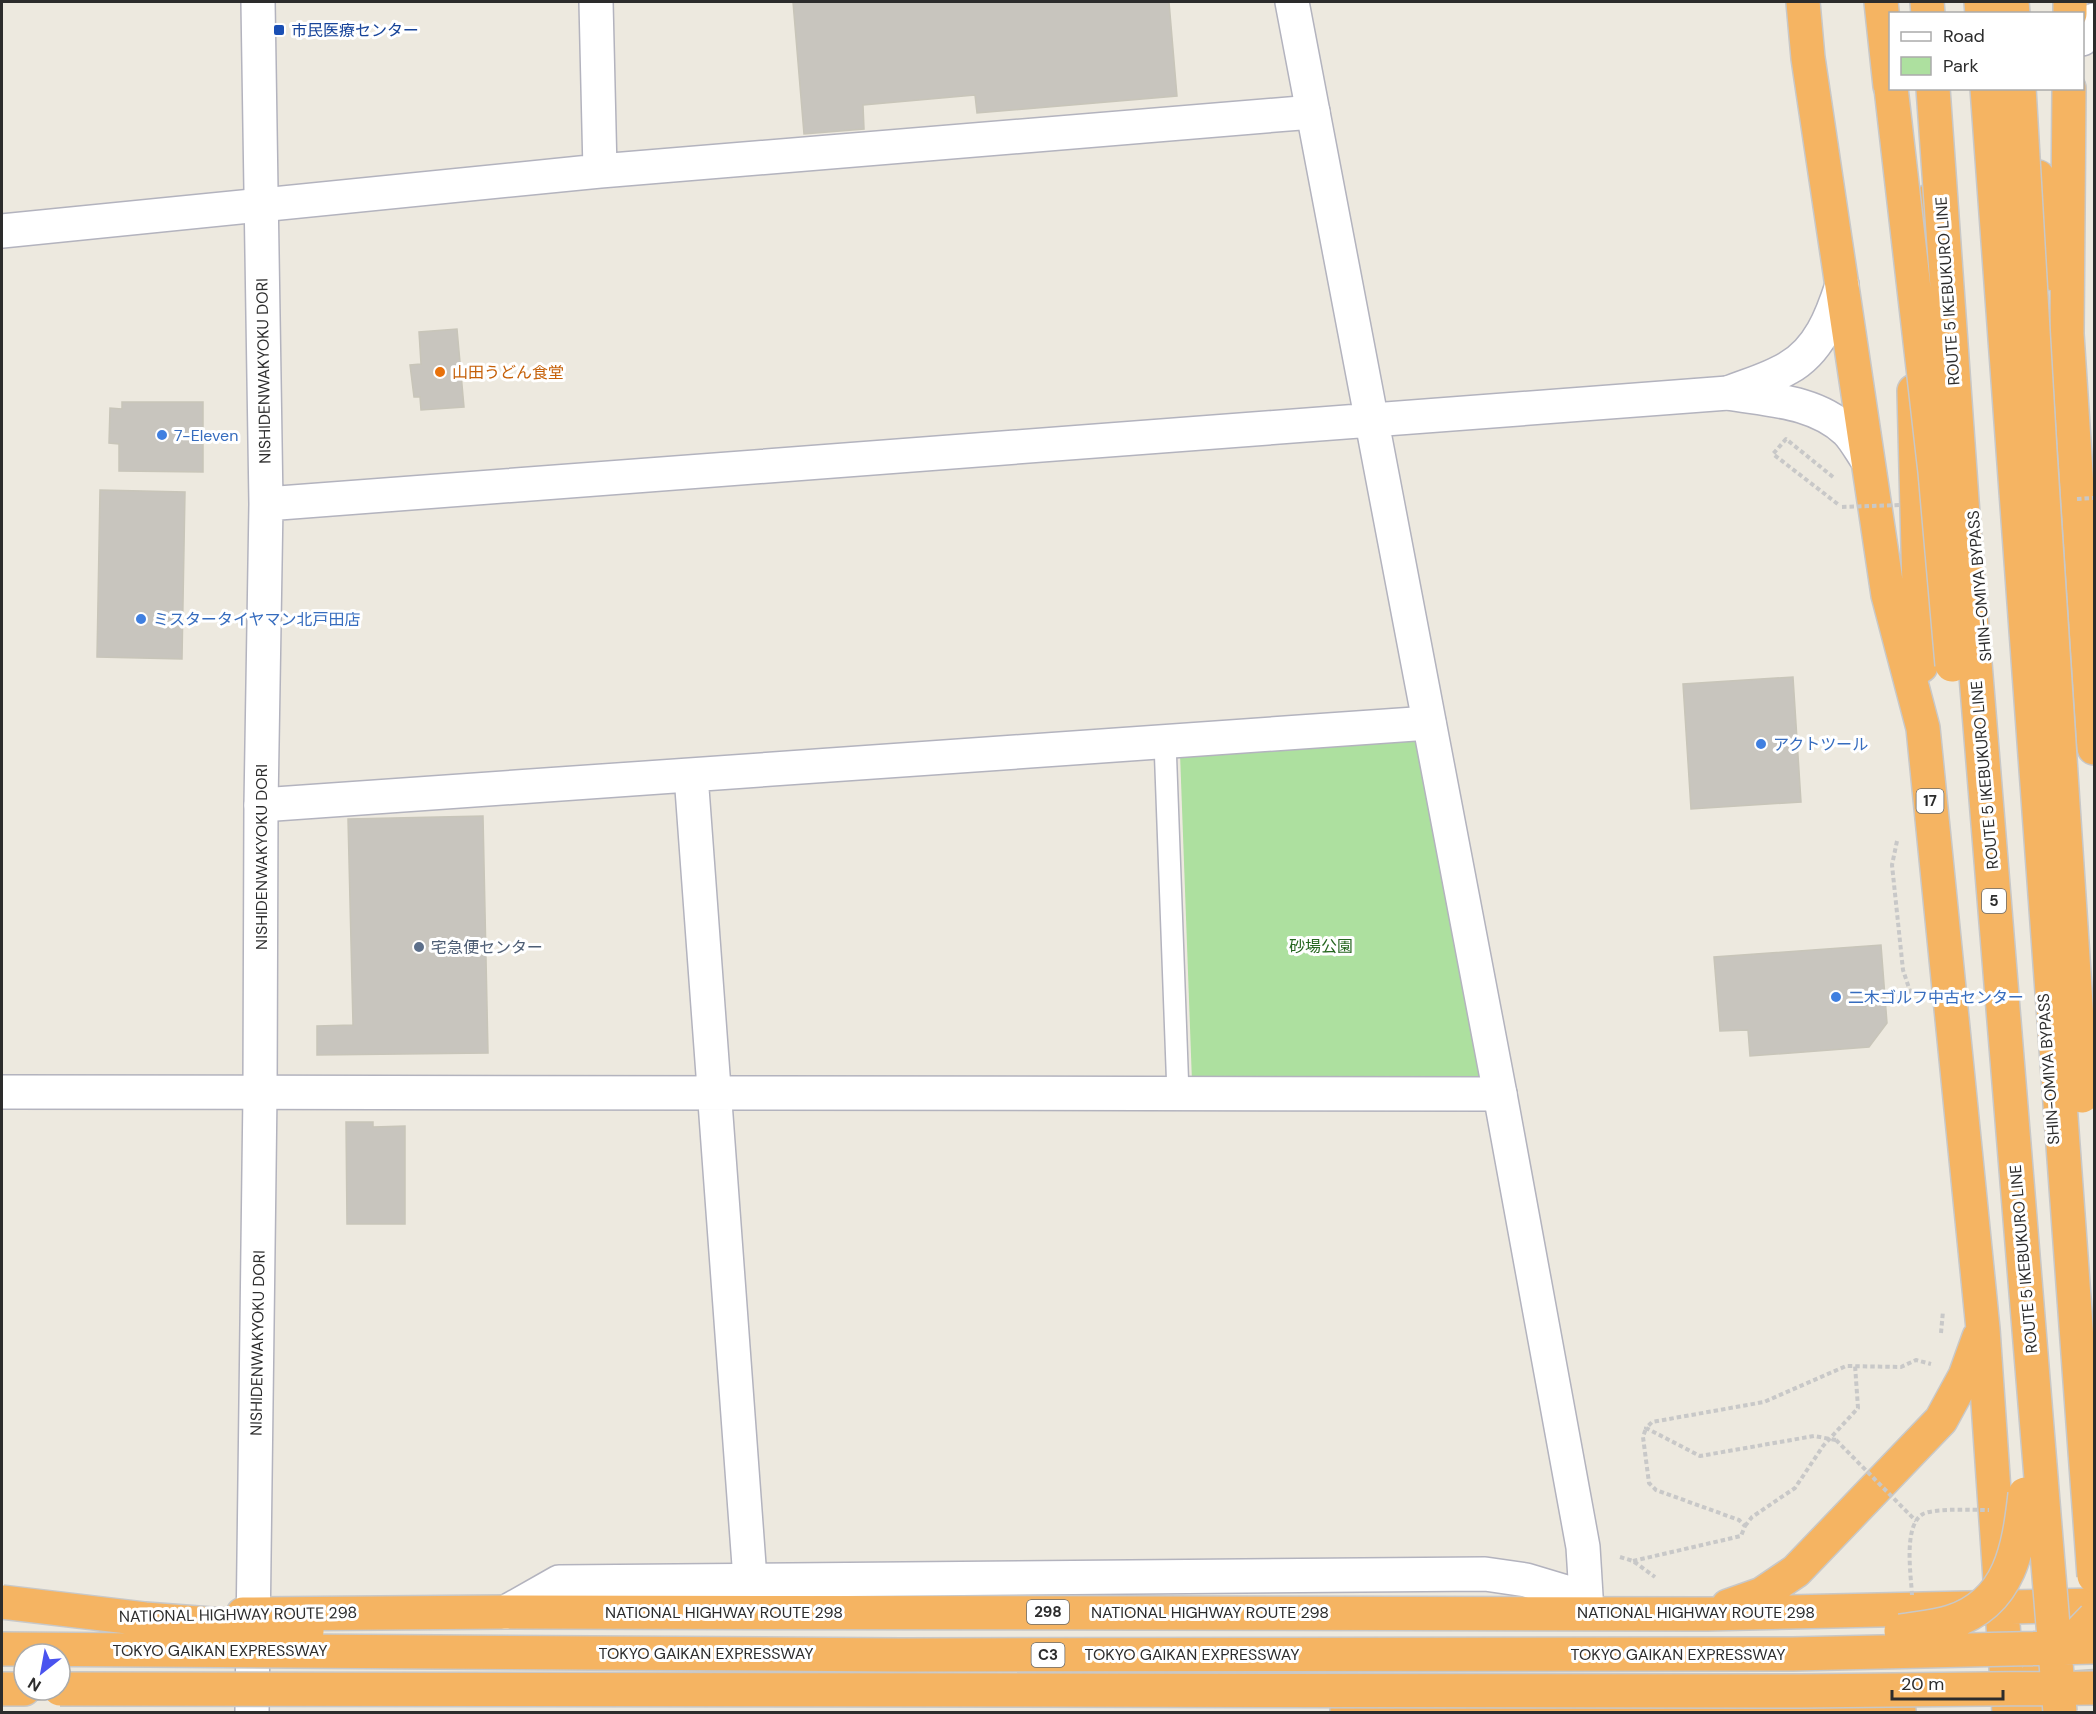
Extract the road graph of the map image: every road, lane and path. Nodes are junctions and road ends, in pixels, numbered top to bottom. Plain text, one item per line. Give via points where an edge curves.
1 (258, 2) edge
2 (596, 2) edge
3 (1292, 2) edge
4 (1803, 2) edge
5 (1881, 2) edge
6 (1967, 2) edge
7 (1932, 9) edge
8 (2094, 20) edge
9 (2084, 36) edge
10 (1889, 70) edge
11 (1891, 90) edge
12 (1915, 90) edge
13 (1934, 90) edge
14 (1934, 90) edge
15 (1942, 90) edge
16 (1972, 90) edge
17 (1987, 90) edge
18 (2019, 90) edge
19 (2032, 90) edge
20 (2069, 90) edge
21 (1313, 112) junction
22 (600, 171) junction
23 (260, 206) junction
24 (2, 231) edge
25 (1842, 285) junction
26 (2067, 334) junction
27 (1728, 393) junction
28 (1372, 420) junction
29 (1866, 458) junction
30 (1935, 471) junction
31 (1836, 480) dead end
32 (1854, 503) dead end
33 (266, 504) junction
34 (1842, 507) dead end
35 (1856, 515) dead end
36 (1429, 723) junction
37 (1923, 728) junction
38 (1165, 742) junction
39 (2094, 748) edge
40 (691, 775) junction
41 (261, 805) junction
42 (1898, 836) dead end
43 (1913, 1001) dead end
44 (2, 1092) edge
45 (260, 1093) junction
46 (714, 1094) junction
47 (1178, 1094) junction
48 (1500, 1094) junction
49 (2094, 1284) edge
50 (1943, 1309) dead end
51 (1983, 1329) junction
52 (1940, 1343) dead end
53 (1855, 1365) junction
54 (1937, 1366) dead end
55 (1646, 1428) junction
56 (1829, 1439) junction
57 (1869, 1460) dead end
58 (1861, 1468) dead end
59 (2025, 1494) junction
60 (1991, 1510) dead end
61 (1916, 1521) junction
62 (1745, 1526) junction
63 (1583, 1547) junction
64 (1633, 1561) junction
65 (2094, 1576) edge
66 (1656, 1578) dead end
67 (750, 1579) junction
68 (1912, 1599) dead end
69 (2, 1602) edge
70 (1587, 1605) junction
71 (2002, 1608) junction
72 (506, 1612) junction
73 (254, 1613) junction
74 (1707, 1614) junction
75 (2, 1619) edge
76 (2092, 1628) edge
77 (1901, 1631) junction
78 (2, 1649) edge
79 (2038, 1674) junction
80 (2094, 1688) edge
81 (72, 1689) edge
82 (2094, 1709) edge
83 (1908, 1712) edge
84 (177, 1713) edge
85 (252, 1713) edge
86 (2009, 1713) edge
87 (2040, 1713) edge
88 (2060, 1713) edge
89 (2089, 1713) edge

1 - 23 street, NISHIDENWAKYOKU DORI
2 - 22 street
3 - 21 street
4 - 25 highway, 17
5 - 10 highway
6 - 7 highway
8 - 9 street
11 - 30 highway, bridge
12 - 30 highway, bridge
13 - 37 highway, 17 via 1931,212 1914,395
14 - 88 highway, ROUTE 5 IKEBUKURO LINE / 5, bridge via 1964,527
15 - 16 highway, SHIN-OMIYA BYPASS via 1972,511 2066,1476 2009,520
17 - 65 highway, bridge
18 - 49 highway, bridge
19 - 26 highway via 2040,207
20 - 26 highway
21 - 22 street
21 - 28 street
22 - 23 street
23 - 24 street
23 - 33 street, NISHIDENWAKYOKU DORI
25 - 27 street via 1833,314 1802,359
25 - 29 highway, 17
26 - 39 highway
27 - 28 street
27 - 29 street via 1797,404 1833,419 1849,433
28 - 33 street
28 - 36 street
29 - 37 highway, 17 via 1888,595
30 - 59 highway, bridge
31 - 34 path via 1786,439 1773,454
32 - 35 path
33 - 41 street, NISHIDENWAKYOKU DORI
36 - 38 street
36 - 48 street
37 - 51 highway, 17
38 - 40 street
38 - 47 lane
40 - 41 street
40 - 46 street
41 - 45 street, NISHIDENWAKYOKU DORI
42 - 43 path via 1892,865 1903,969
44 - 45 street
45 - 46 street
45 - 73 street, NISHIDENWAKYOKU DORI
46 - 47 street
46 - 67 street
47 - 48 street
48 - 63 street
50 - 52 path
51 - 71 highway, 17
51 - 74 highway via 1965,1377 1941,1420 1804,1563 1762,1594
53 - 54 path via 1900,1367 1916,1360
53 - 55 path via 1764,1402 1652,1422
53 - 56 path via 1858,1408
55 - 56 path via 1700,1456 1814,1436
55 - 62 path via 1643,1437 1649,1483 1656,1490 1739,1520
56 - 61 path, bridge via 1836,1440
56 - 62 path via 1795,1488
57 - 58 path
59 - 76 highway, bridge via 2036,1552 2050,1592
59 - 77 highway, bridge via 2016,1553 1991,1597 1973,1612 1953,1621
59 - 79 highway, bridge
60 - 61 path, bridge via 1933,1511
61 - 68 path, bridge via 1910,1542
62 - 64 path via 1741,1536
63 - 64 path
63 - 70 street
64 - 66 path
67 - 70 street via 1485,1574 1526,1580
67 - 72 street via 559,1582
69 - 77 highway, bridge via 331,1632
70 - 72 highway, NATIONAL HIGHWAY ROUTE 298 / 298
70 - 74 highway, NATIONAL HIGHWAY ROUTE 298 / 298
71 - 74 highway, NATIONAL HIGHWAY ROUTE 298 / 298
71 - 76 highway, NATIONAL HIGHWAY ROUTE 298 / 298
71 - 86 highway, 17
72 - 73 highway, NATIONAL HIGHWAY ROUTE 298 / 298
73 - 75 highway, NATIONAL HIGHWAY ROUTE 298 / 298
73 - 85 street, NISHIDENWAKYOKU DORI
76 - 78 highway, TOKYO GAIKAN EXPRESSWAY / C3, bridge via 1722,1654 889,1655
76 - 79 highway, bridge
77 - 79 highway, bridge via 1953,1637 1987,1646
79 - 83 highway, bridge via 1999,1699 1976,1706
79 - 87 highway
79 - 89 highway, bridge
80 - 81 highway, C3, bridge
82 - 89 highway
83 - 84 highway via 1159,1708 952,1711 514,1705

